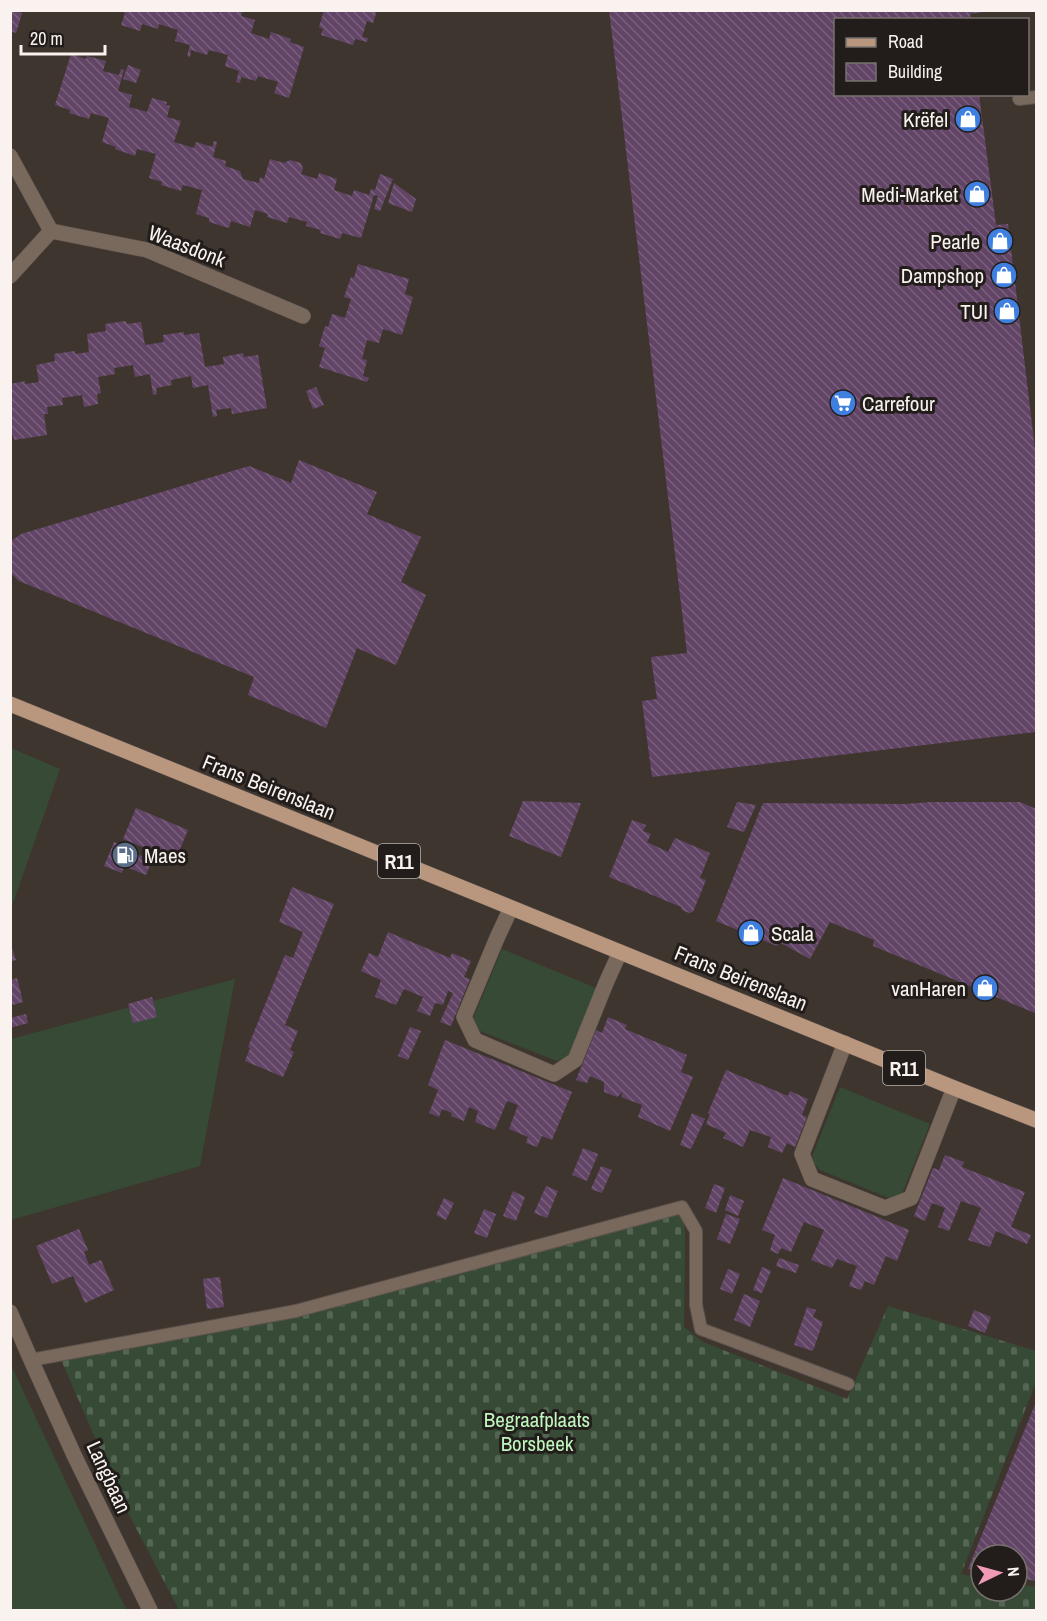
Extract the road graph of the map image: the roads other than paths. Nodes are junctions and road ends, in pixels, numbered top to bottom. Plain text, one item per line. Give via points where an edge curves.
1 (1036, 97) edge
2 (1019, 99) dead end
3 (10, 156) edge
4 (51, 231) junction
5 (10, 276) edge
6 (303, 316) dead end
7 (10, 705) edge
8 (512, 908) junction
9 (620, 952) junction
10 (845, 1043) junction
11 (954, 1088) junction
12 (1036, 1120) edge
13 (10, 1312) edge
14 (31, 1360) junction
15 (848, 1384) dead end
16 (150, 1611) edge

1 - 2 lane
3 - 4 street
4 - 5 street
4 - 6 street, Waasdonk via 147,250
7 - 8 main road, Frans Beirenslaan / R11
8 - 9 main road, Frans Beirenslaan / R11
8 - 9 street via 464,1017 475,1040 544,1070 554,1074 575,1060
9 - 10 main road, Frans Beirenslaan / R11
10 - 11 main road, Frans Beirenslaan / R11
10 - 11 street via 802,1154 812,1179 885,1208 911,1198
11 - 12 main road, Frans Beirenslaan / R11
13 - 14 street, Langbaan
14 - 15 lane via 296,1311 682,1207 696,1231 696,1305 700,1329
14 - 16 street, Langbaan

